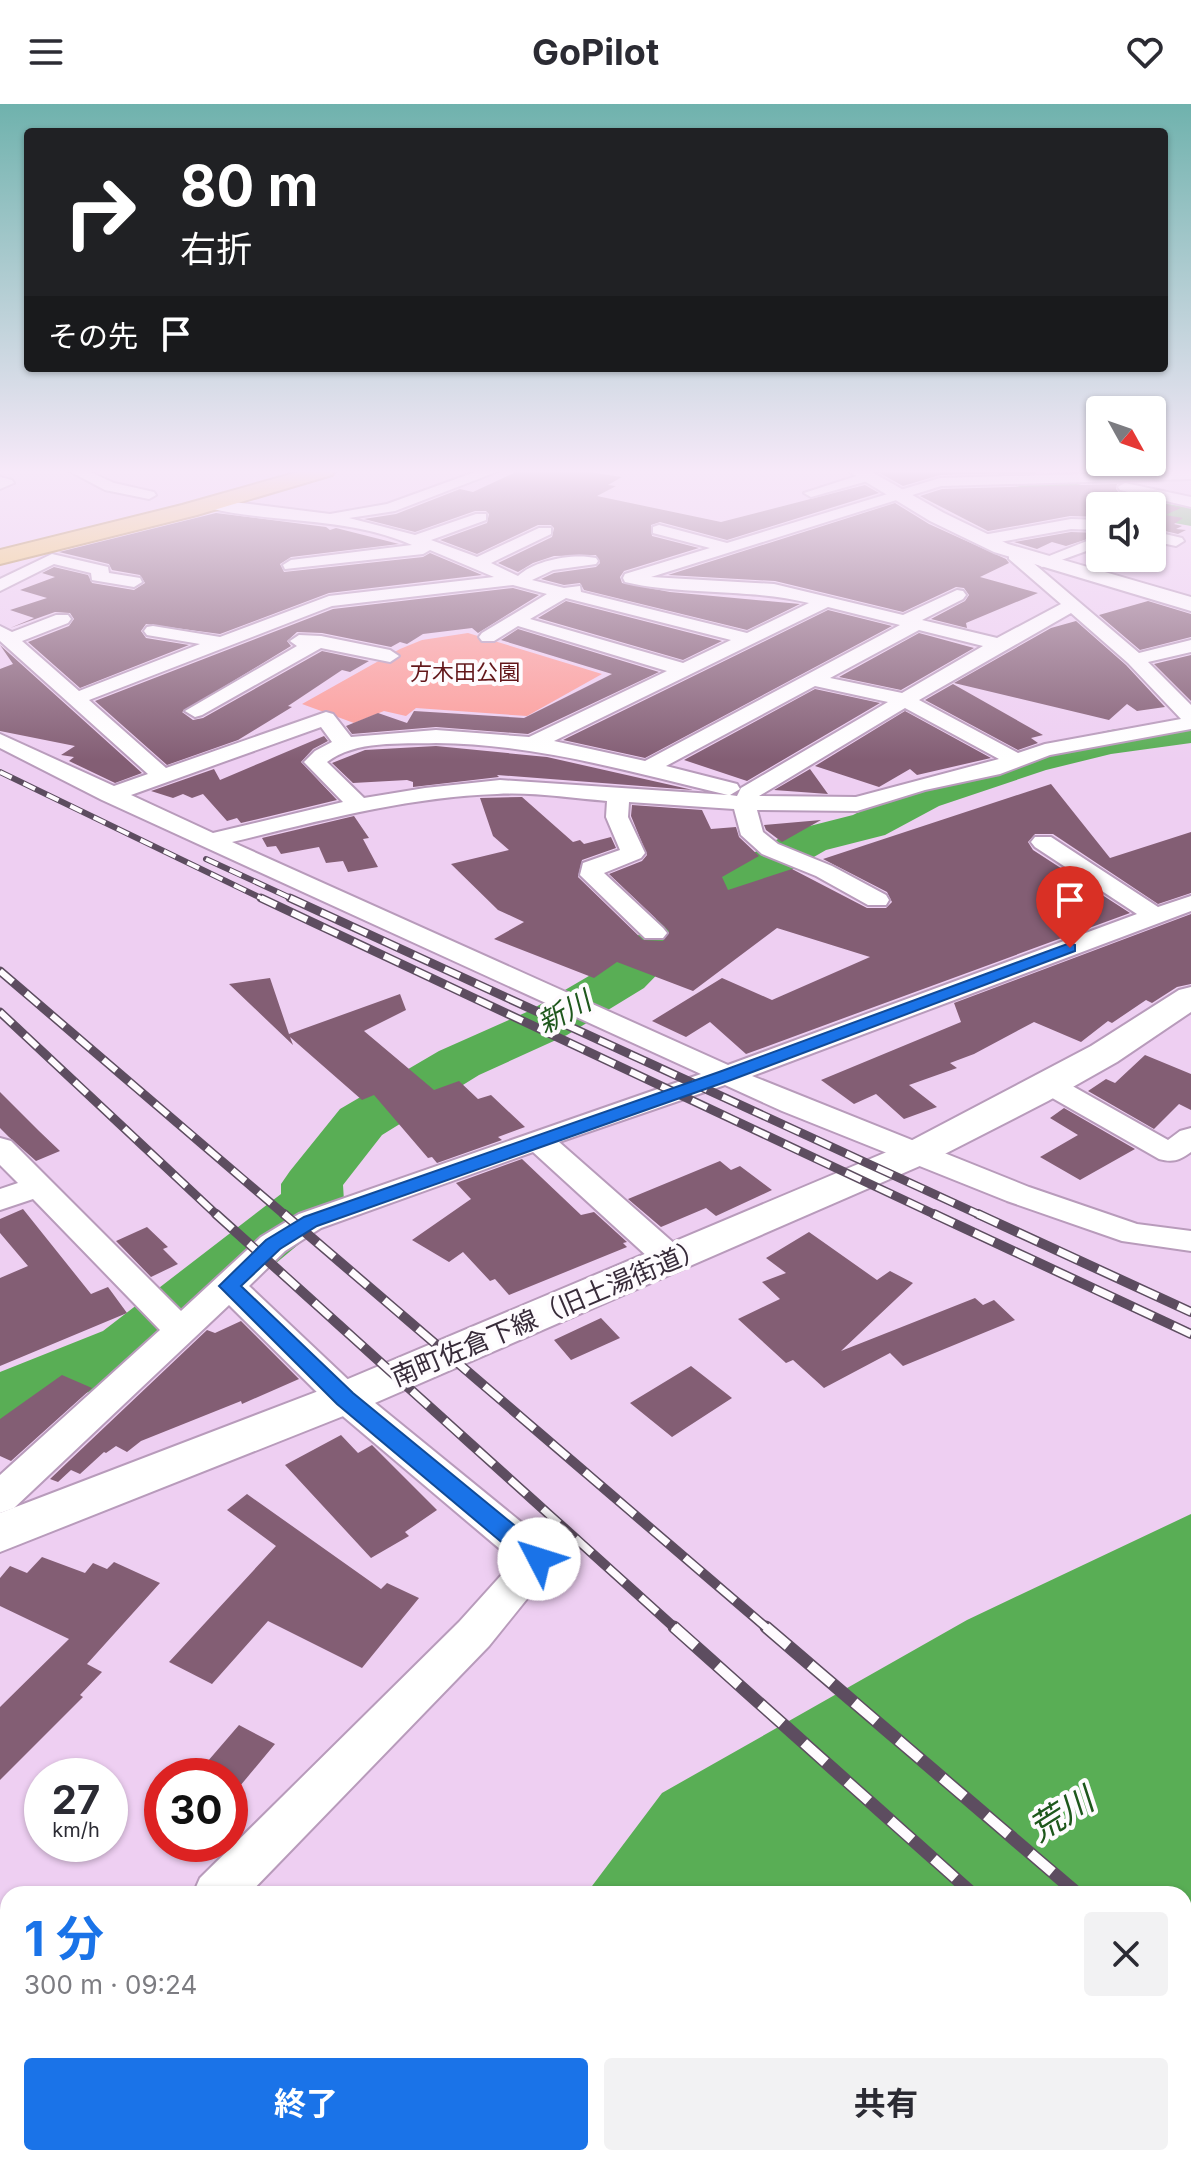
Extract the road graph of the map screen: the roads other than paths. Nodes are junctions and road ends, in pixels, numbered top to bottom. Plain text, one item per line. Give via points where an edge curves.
1 (36, 567) edge
2 (86, 567) edge
3 (491, 567) edge
4 (549, 567) edge
5 (661, 567) edge
6 (1028, 567) edge
7 (1061, 567) edge
8 (518, 580) junction
9 (618, 581) junction
10 (134, 582) dead end
11 (0, 586) edge
12 (566, 592) junction
13 (957, 595) dead end
14 (827, 601) junction
15 (1191, 604) edge
16 (1071, 606) junction
17 (62, 619) dead end
18 (519, 621) junction
19 (256, 622) junction
20 (911, 622) junction
21 (153, 631) dead end
22 (5, 635) edge
23 (488, 637) dead end
24 (749, 639) junction
25 (220, 642) junction
26 (316, 643) junction
27 (999, 644) junction
28 (1191, 646) edge
29 (390, 656) dead end
30 (1135, 659) junction
31 (685, 670) junction
32 (810, 679) junction
33 (78, 698) junction
34 (905, 700) junction
35 (195, 711) dead end
36 (1191, 717) edge
37 (1191, 723) edge
38 (0, 740) edge
39 (346, 743) junction
40 (531, 744) junction
41 (1016, 760) junction
42 (645, 769) junction
43 (161, 775) junction
44 (619, 794) junction
45 (110, 795) junction
46 (746, 798) junction
47 (357, 804) junction
48 (210, 841) junction
49 (1043, 842) dead end
50 (877, 900) dead end
51 (1191, 903) edge
52 (1156, 916) junction
53 (654, 933) dead end
54 (1191, 997) edge
55 (725, 1076) junction
56 (1050, 1085) junction
57 (1191, 1137) edge
58 (538, 1140) junction
59 (0, 1147) edge
60 (915, 1154) junction
61 (38, 1186) junction
62 (0, 1200) edge
63 (1191, 1241) edge
64 (672, 1260) junction
65 (229, 1286) junction
66 (179, 1329) junction
67 (345, 1398) junction
68 (0, 1498) edge
69 (0, 1533) edge
70 (225, 1886) edge

1 - 11 street
2 - 10 street via 102,571 98,576
3 - 8 street
4 - 8 street
5 - 9 street
6 - 16 street
7 - 15 street
8 - 12 street
8 - 19 street via 329,601 281,619
9 - 12 street
9 - 14 street via 774,589
12 - 18 street
12 - 24 street
13 - 20 street
14 - 20 street
14 - 24 street
16 - 27 street
16 - 30 street
17 - 22 street
18 - 23 street
18 - 31 street
19 - 25 street
19 - 26 street
20 - 27 street
20 - 32 street
21 - 25 street
22 - 33 street
24 - 31 street
25 - 33 street
26 - 29 street
26 - 35 street
27 - 34 street
28 - 30 street
30 - 36 street
31 - 40 street
32 - 34 street
32 - 42 street
33 - 43 street
34 - 41 street
34 - 46 street
37 - 41 street
38 - 45 street
39 - 40 street via 424,736
39 - 43 street via 326,718
39 - 47 street via 315,762
40 - 42 street
41 - 46 street via 857,804
42 - 46 street
43 - 45 street
44 - 46 street
44 - 47 street via 500,787
44 - 53 street via 617,817 633,853 591,868 592,875
45 - 48 street
46 - 50 street via 752,835 770,849
47 - 48 street
48 - 55 street
49 - 52 street
51 - 52 street
52 - 55 street
54 - 56 street, 南町佐倉下線（旧土湯街道）
55 - 58 street
55 - 60 street
56 - 57 street via 1170,1153
56 - 60 street, 南町佐倉下線（旧土湯街道）
58 - 64 street
58 - 65 street via 310,1221 273,1244
59 - 61 street
60 - 63 street via 1133,1234
60 - 64 street, 南町佐倉下線（旧土湯街道）
61 - 62 street
61 - 66 street
64 - 67 street, 南町佐倉下線（旧土湯街道）
65 - 66 street
65 - 67 street
66 - 68 street
67 - 69 street, 南町佐倉下線（旧土湯街道）
67 - 70 street via 539,1559 474,1634

